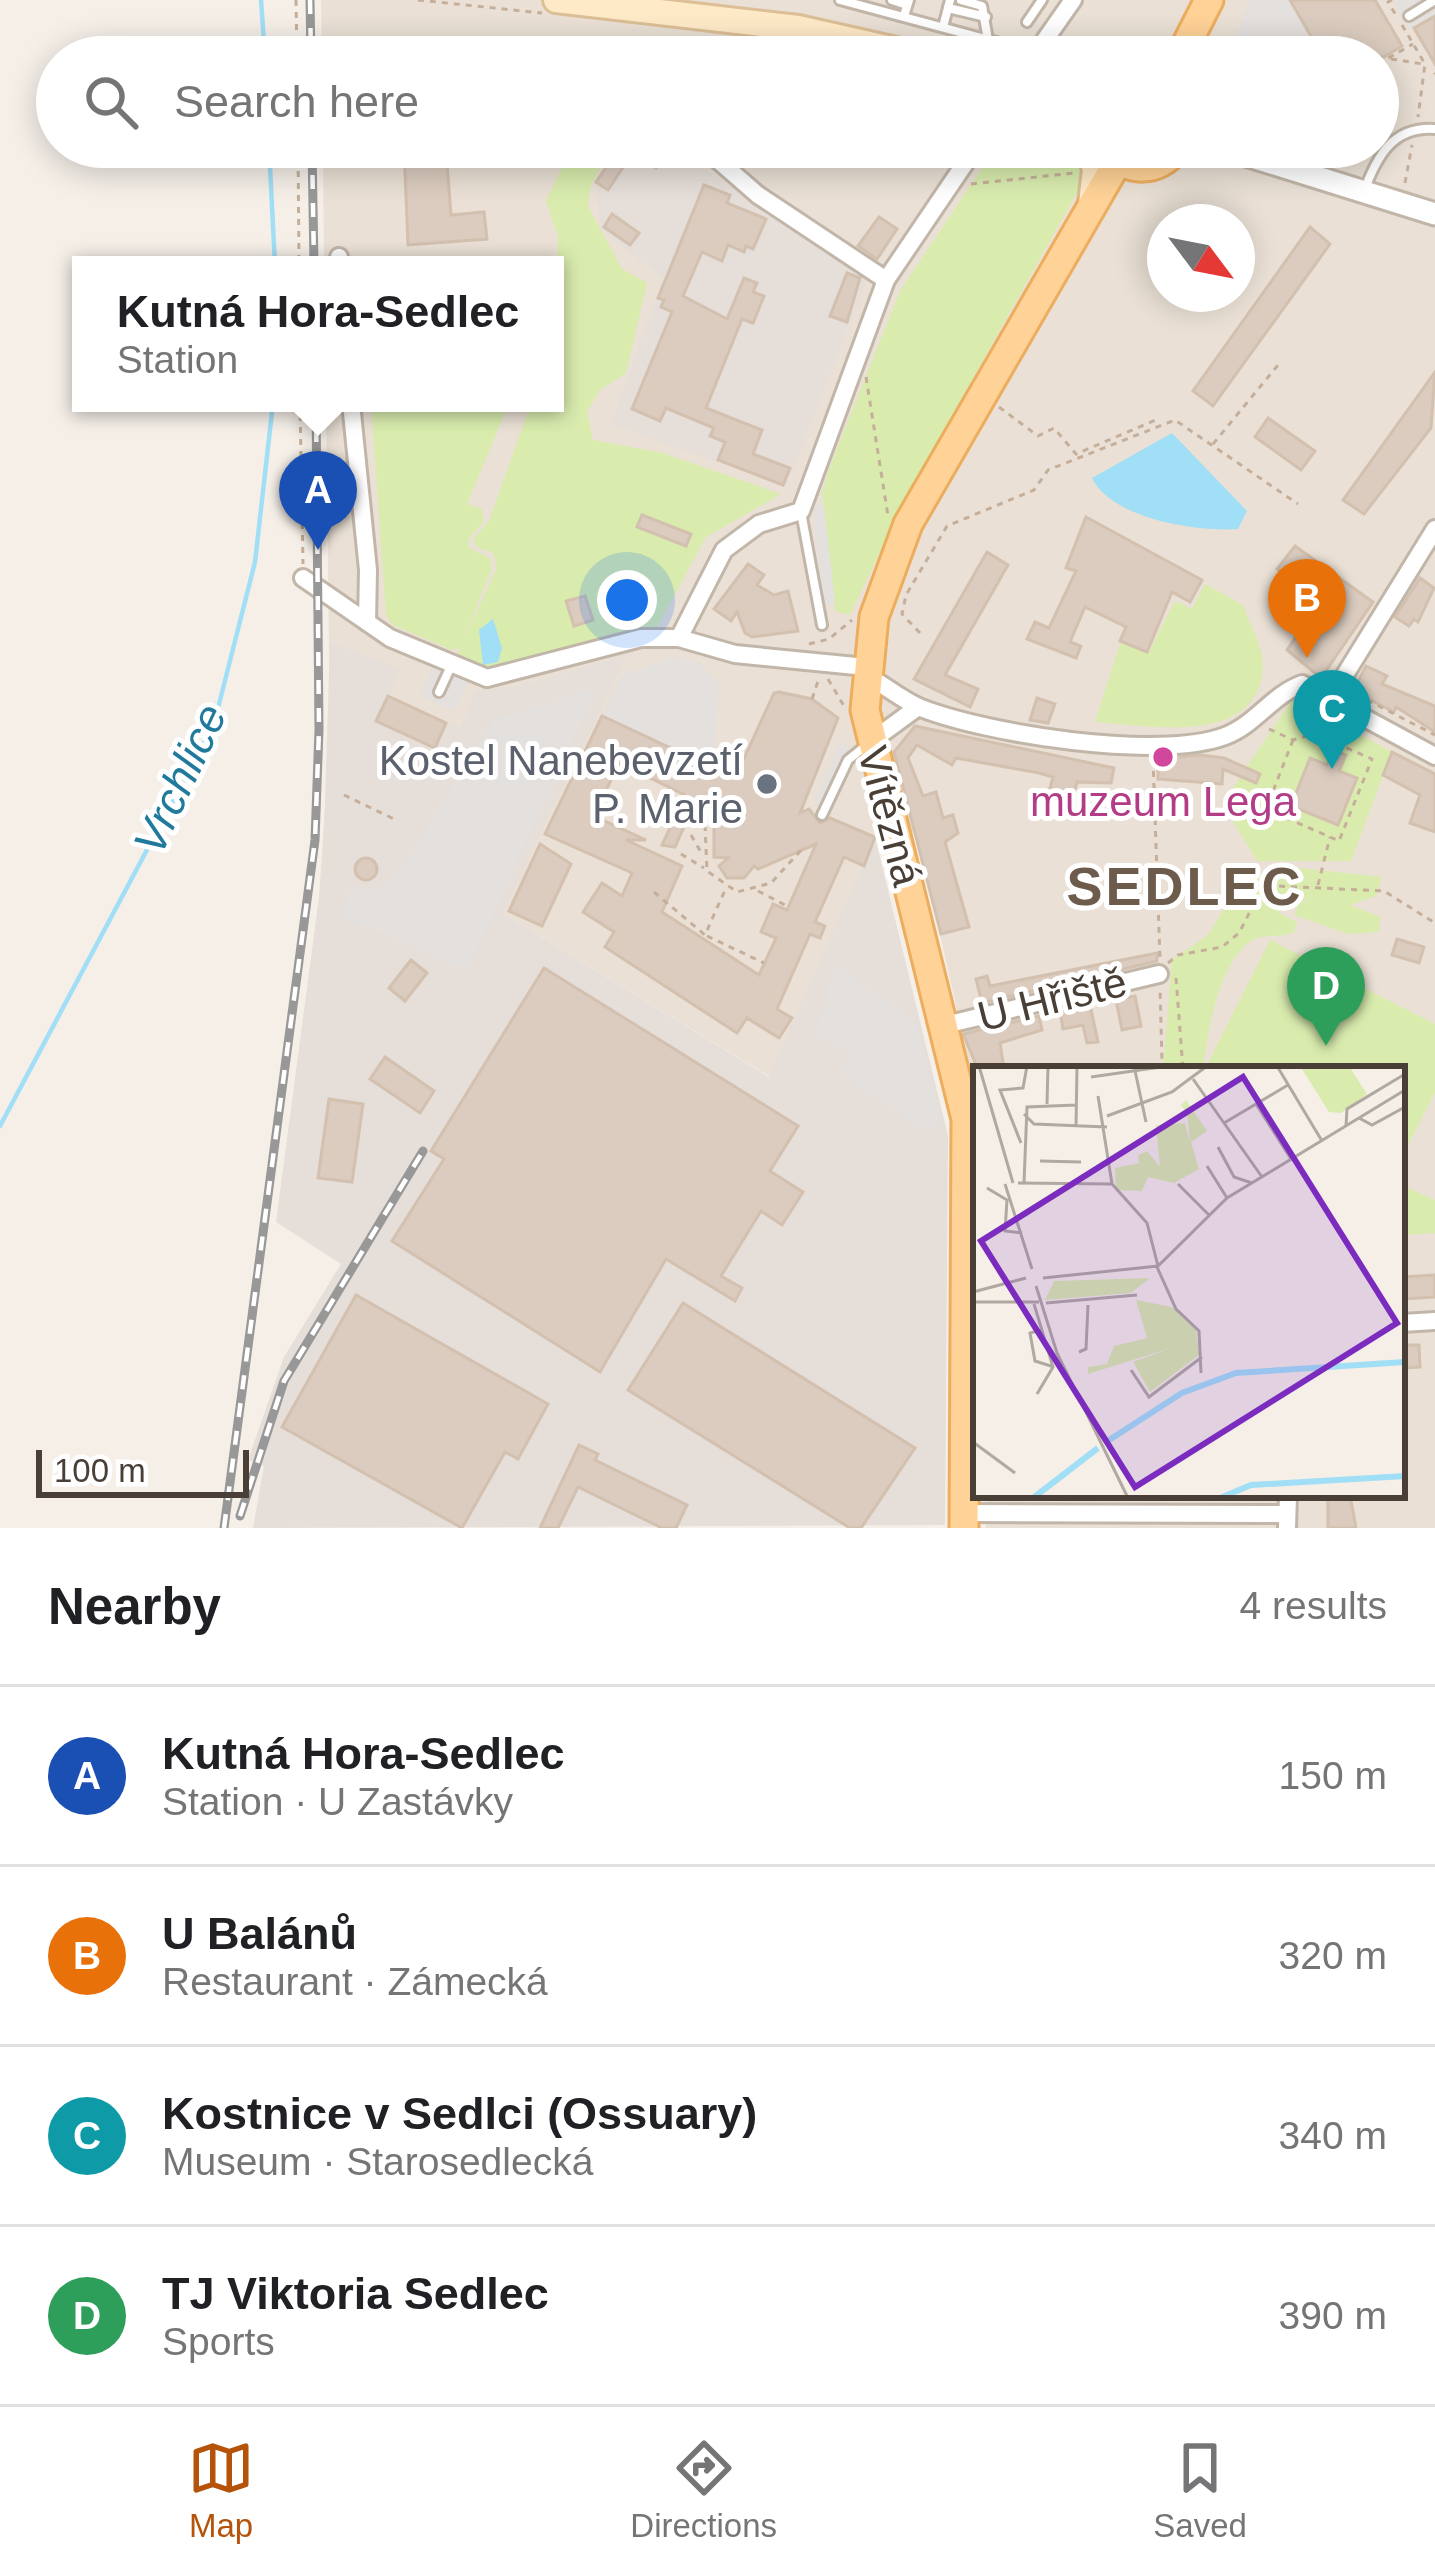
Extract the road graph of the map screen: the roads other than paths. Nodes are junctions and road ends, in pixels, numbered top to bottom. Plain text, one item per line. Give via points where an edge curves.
1 (556, 0) edge
2 (840, 0) edge
3 (892, 0) edge
4 (961, 0) edge
5 (1042, 0) edge
6 (1073, 0) edge
7 (1210, 0) edge
8 (1435, 0) edge
9 (908, 3) edge
10 (982, 3) edge
11 (949, 4) edge
12 (700, 7) edge
13 (904, 16) junction
14 (1409, 16) dead end
15 (986, 17) junction
16 (1027, 22) dead end
17 (943, 27) junction
18 (834, 36) edge
19 (974, 36) edge
20 (988, 36) edge
21 (1047, 36) edge
22 (1191, 36) edge
23 (1435, 129) edge
24 (1399, 137) edge
25 (727, 168) edge
26 (962, 168) edge
27 (1094, 168) edge
28 (1107, 168) edge
29 (1286, 168) edge
30 (1373, 168) edge
31 (1364, 193) junction
32 (1090, 212) junction
33 (1435, 214) edge
34 (886, 280) junction
35 (352, 412) edge
36 (801, 511) junction
37 (1435, 529) edge
38 (303, 578) road end
39 (367, 622) junction
40 (822, 625) dead end
41 (680, 638) junction
42 (452, 665) junction
43 (865, 671) junction
44 (439, 692) dead end
45 (1330, 699) junction
46 (918, 707) junction
47 (863, 747) junction
48 (1435, 757) edge
49 (822, 815) dead end
50 (1160, 972) road end
51 (945, 1025) junction
52 (972, 1146) edge
53 (972, 1287) edge
54 (1435, 1321) edge
55 (1405, 1323) edge
56 (972, 1345) edge
57 (1287, 1512) edge
58 (965, 1520) edge

1 - 12 main road
2 - 13 lane
3 - 9 lane
4 - 10 lane
5 - 16 lane
6 - 21 street
7 - 22 main road
8 - 14 lane
9 - 13 lane
10 - 15 lane
11 - 15 lane
11 - 17 lane
12 - 18 main road
13 - 17 lane
15 - 20 lane
17 - 19 lane
23 - 24 lane
25 - 34 street
26 - 34 street
27 - 32 main road
28 - 32 main road, Vítězná
29 - 31 street
30 - 31 lane
31 - 33 street
32 - 43 main road, Vítězná via 908,524 884,584
34 - 36 street
35 - 39 street
36 - 40 lane
36 - 41 street via 759,524 724,550
37 - 45 street
38 - 39 street
39 - 42 street
41 - 42 street via 641,638 488,678
41 - 43 street via 735,655
42 - 44 lane
43 - 46 street
43 - 47 main road, Vítězná
45 - 46 street via 1302,685 1213,740 1026,737
45 - 48 street
46 - 47 street
47 - 49 lane
47 - 51 main road, Vítězná
50 - 51 street, U Hřiště
51 - 52 main road, Vítězná
52 - 53 main road, Vítězná
53 - 56 main road, Vítězná
54 - 55 street
56 - 58 main road, Vítězná
57 - 58 street

